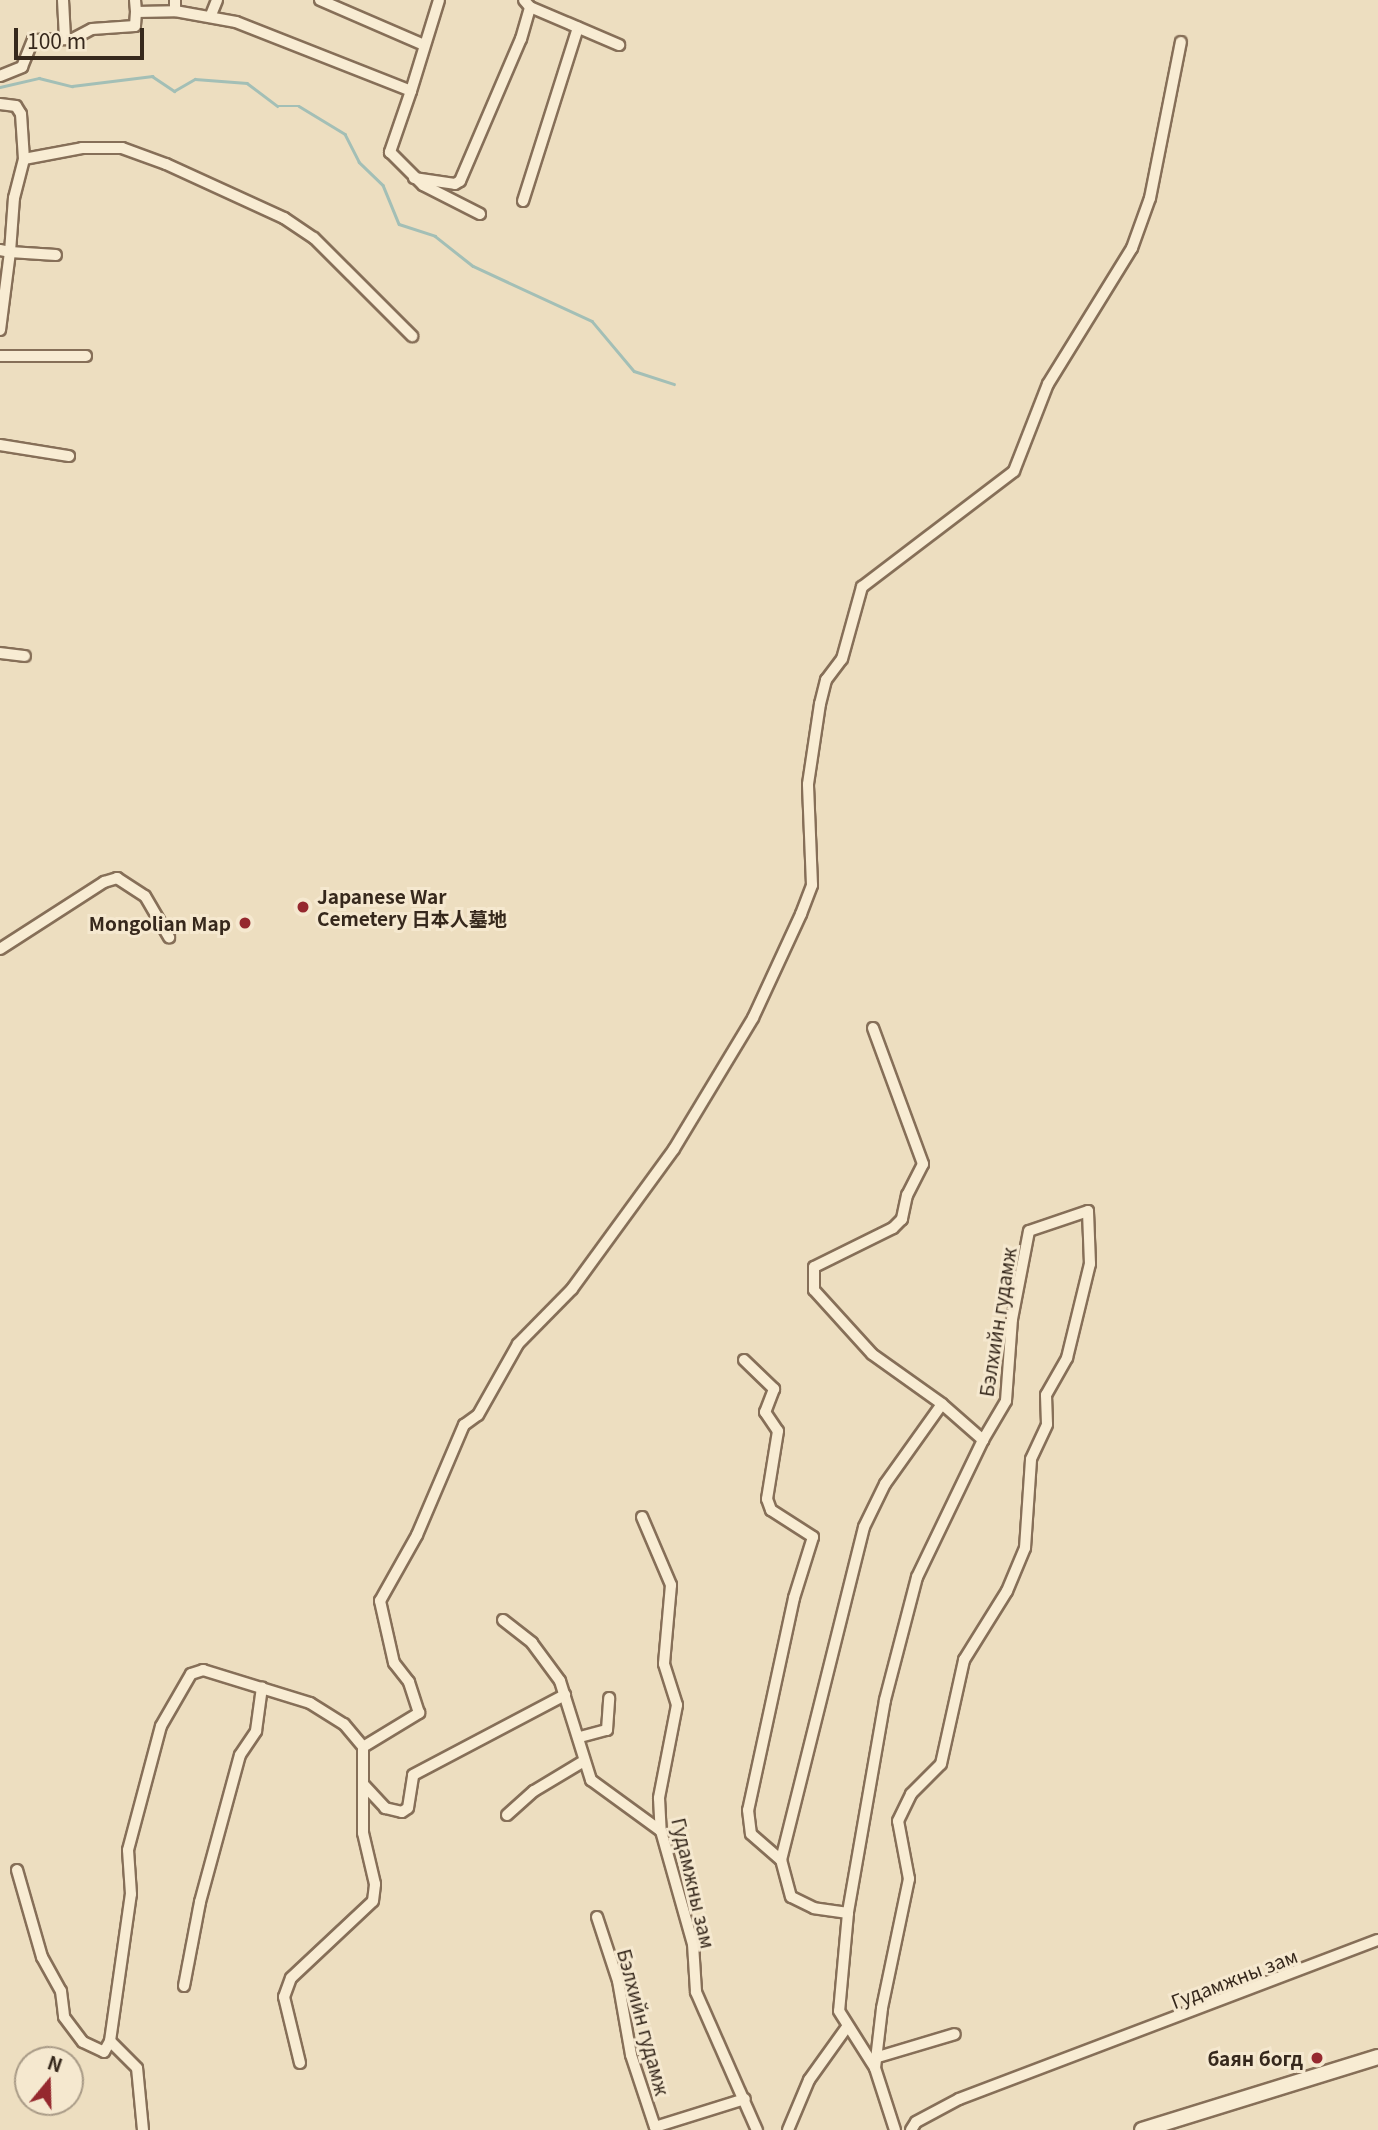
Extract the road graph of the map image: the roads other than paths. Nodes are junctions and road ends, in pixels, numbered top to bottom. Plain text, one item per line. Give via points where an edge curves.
1 (63, 0) edge
2 (135, 0) edge
3 (217, 0) edge
4 (320, 0) edge
5 (439, 0) edge
6 (527, 4) edge
7 (175, 5) edge
8 (136, 12) junction
9 (211, 15) junction
10 (578, 28) junction
11 (65, 39) junction
12 (1181, 41) dead end
13 (424, 45) junction
14 (619, 45) dead end
15 (0, 76) edge
16 (411, 91) junction
17 (0, 104) edge
18 (23, 159) junction
19 (414, 178) junction
20 (523, 201) dead end
21 (480, 214) dead end
22 (5, 251) edge
23 (56, 255) dead end
24 (0, 330) edge
25 (412, 336) dead end
26 (0, 356) edge
27 (86, 356) dead end
28 (0, 445) edge
29 (69, 456) dead end
30 (0, 653) edge
31 (25, 656) dead end
32 (169, 937) dead end
33 (0, 948) edge
34 (873, 1028) dead end
35 (744, 1360) dead end
36 (942, 1404) junction
37 (983, 1440) junction
38 (642, 1517) dead end
39 (503, 1620) dead end
40 (262, 1687) junction
41 (565, 1695) junction
42 (609, 1699) dead end
43 (580, 1737) junction
44 (363, 1747) junction
45 (584, 1761) junction
46 (363, 1784) junction
47 (507, 1815) dead end
48 (661, 1831) junction
49 (781, 1860) junction
50 (17, 1870) dead end
51 (848, 1913) junction
52 (597, 1917) dead end
53 (1378, 1940) edge
54 (184, 1986) dead end
55 (847, 2027) junction
56 (955, 2034) dead end
57 (110, 2041) junction
58 (878, 2057) junction
59 (1378, 2057) edge
60 (300, 2063) dead end
61 (875, 2068) junction
62 (745, 2099) junction
63 (651, 2128) edge
64 (143, 2130) edge
65 (757, 2130) edge
66 (788, 2130) edge
67 (895, 2130) edge
68 (911, 2130) edge
69 (1142, 2130) edge

1 - 11 street
2 - 8 street
3 - 9 street
4 - 13 street
5 - 13 street
6 - 10 street
6 - 19 street via 460,181
7 - 8 street
7 - 9 street
8 - 11 street via 135,26 92,29
9 - 16 street
10 - 14 street
10 - 20 street
11 - 15 street via 33,40 22,67
12 - 44 street via 1150,198 1132,248 1048,383 1014,471 862,587 842,659 826,680 820,704 808,784 812,885 801,914 752,1018 674,1149 572,1289 518,1344 478,1415 464,1425 417,1535 380,1601 394,1663 409,1682 419,1713
13 - 16 street
16 - 19 street via 390,152
17 - 18 street via 16,106 22,114
18 - 22 street
18 - 25 street via 82,148 122,148 226,189 314,238
19 - 21 street
22 - 23 street
22 - 24 street
26 - 27 street
28 - 29 street
30 - 31 street
32 - 33 street via 145,896 117,878
34 - 36 street via 923,1164 907,1195 902,1219 893,1228 814,1267 814,1290 872,1354
35 - 49 street via 774,1389 765,1412 778,1431 767,1499 771,1510 813,1537 794,1598 748,1811 751,1834
36 - 37 street
36 - 49 street via 885,1484 864,1527
37 - 51 street, Бэлхийн гудамж via 917,1577 885,1700
37 - 58 street, Бэлхийн гудамж via 1006,1401 1012,1319 1029,1231 1088,1211 1090,1264 1067,1358 1046,1395 1047,1424 1031,1460 1025,1548 1007,1591 964,1660 941,1763 911,1794 898,1821 909,1879 881,2008
38 - 48 street, Гудамжны зам via 671,1585 664,1664 677,1705 659,1798
39 - 41 street via 532,1643
40 - 44 street via 310,1703 344,1724
40 - 54 street via 256,1731 240,1755 200,1902
40 - 57 street via 196,1670 161,1726 128,1850 131,1894
41 - 43 street
41 - 46 street via 413,1776 408,1808 402,1812 385,1808
42 - 43 street via 607,1730
43 - 45 street
44 - 46 street
45 - 47 street via 534,1791
45 - 48 street via 591,1780
46 - 60 street via 363,1833 375,1884 373,1901 291,1978 284,1997
48 - 62 street, Гудамжны зам via 693,1944 696,1992
49 - 51 street via 791,1897 814,1908
50 - 57 street via 42,1957 61,1991 64,2018 83,2042 104,2052
51 - 55 street, Бэлхийн гудамж via 838,1990 839,2011
52 - 63 street, Бэлхийн гудамж via 618,1981 631,2055
53 - 68 street, Гудамжны зам via 959,2099
55 - 61 street
55 - 66 street via 809,2080
56 - 58 street
57 - 64 street via 137,2068
58 - 61 street, Бэлхийн гудамж
59 - 69 main road
61 - 67 street
62 - 63 street, Бэлхийн гудамж
62 - 65 street, Гудамжны зам

